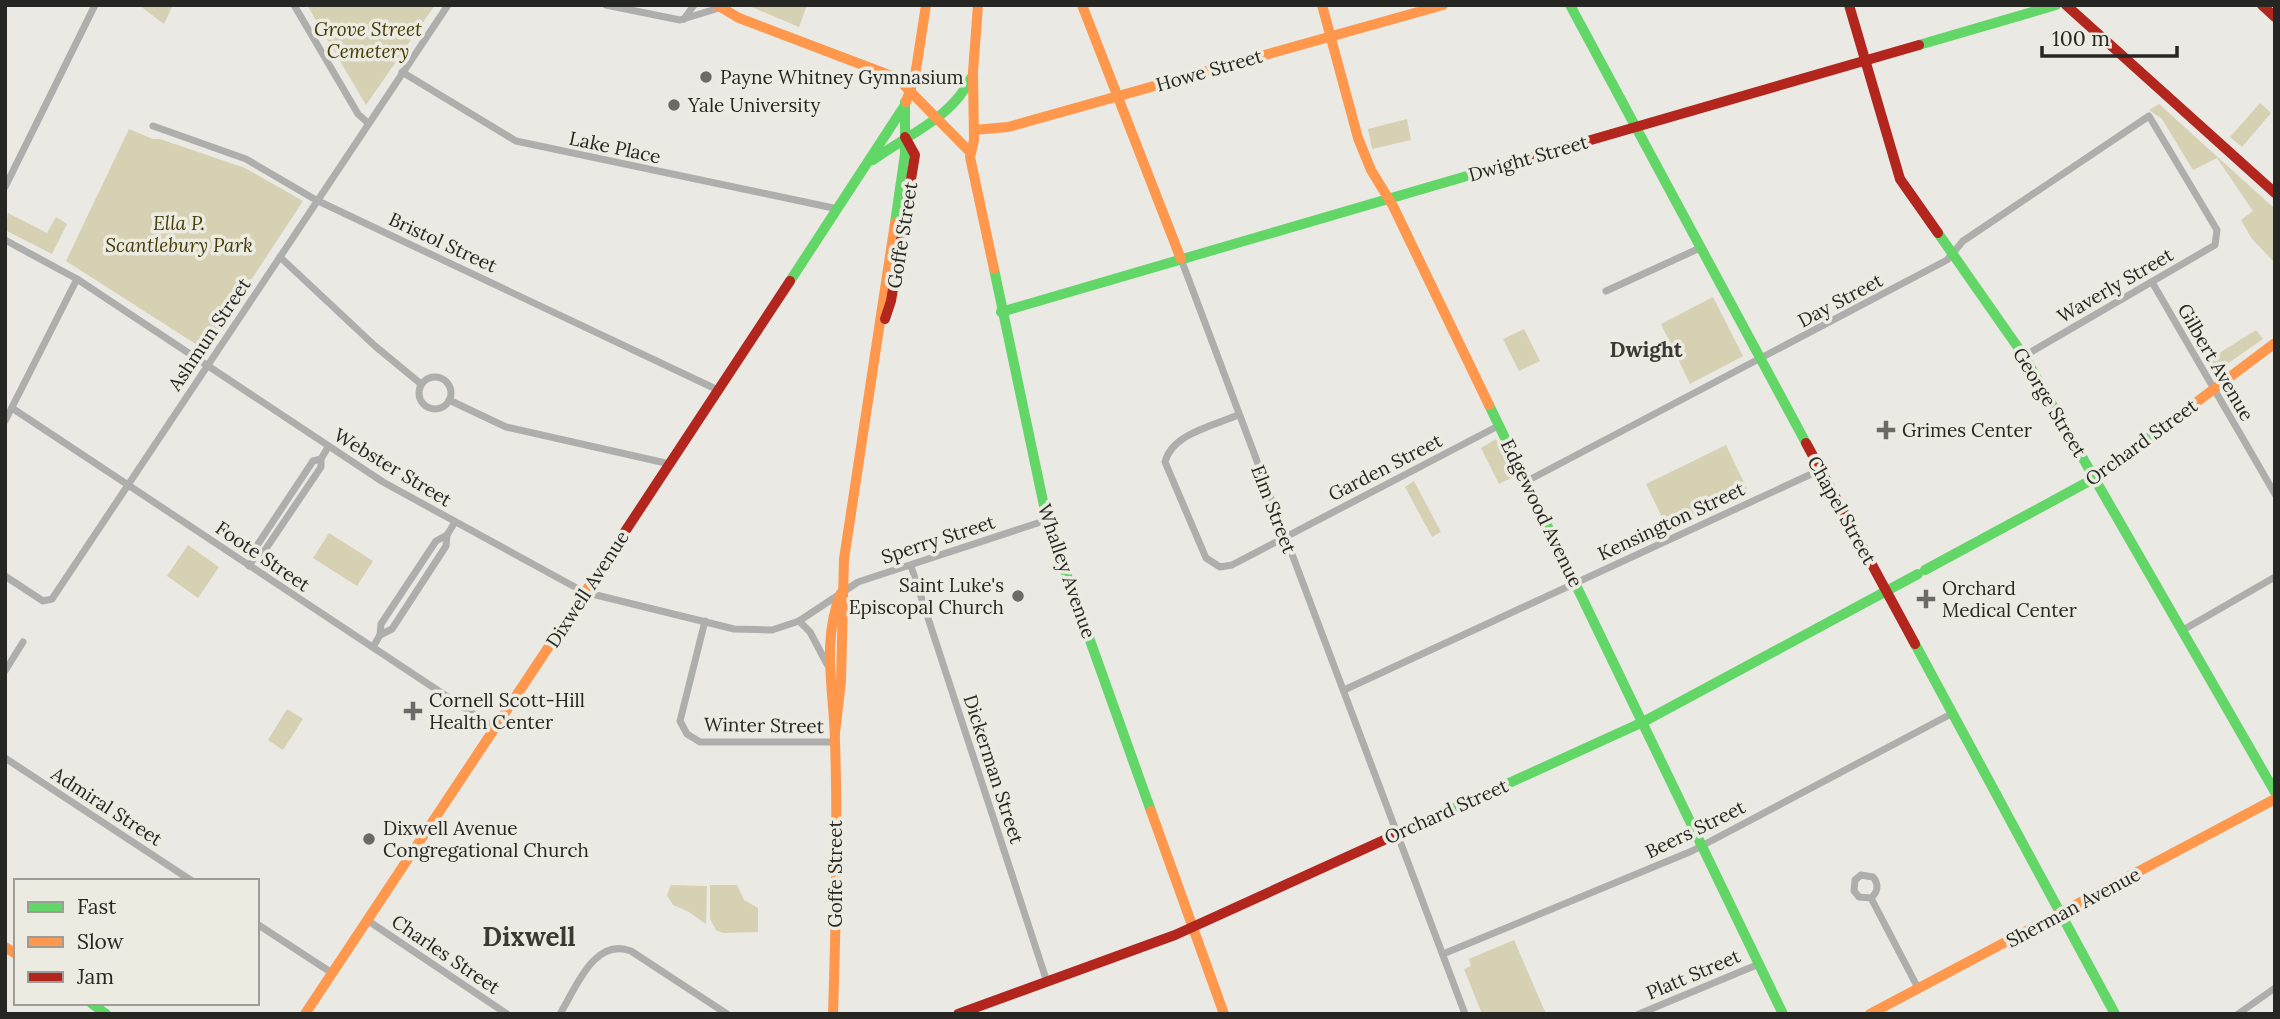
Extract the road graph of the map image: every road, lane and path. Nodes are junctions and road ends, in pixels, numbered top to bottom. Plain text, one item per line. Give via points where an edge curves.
1 (95, 5) edge
2 (294, 5) edge
3 (447, 5) edge
4 (606, 5) edge
5 (694, 5) edge
6 (926, 5) edge
7 (978, 5) edge
8 (1082, 5) edge
9 (1322, 5) edge
10 (1443, 5) edge
11 (1570, 5) edge
12 (1849, 5) edge
13 (2056, 5) edge
14 (2066, 5) edge
15 (2262, 5) edge
16 (718, 6) edge
17 (2275, 17) edge
18 (683, 20) junction
19 (1331, 36) junction
20 (1865, 61) junction
21 (402, 72) junction
22 (973, 72) junction
23 (911, 89) junction
24 (1117, 96) junction
25 (905, 104) junction
26 (937, 116) junction
27 (2149, 116) joint
28 (368, 122) junction
29 (153, 126) dead end
30 (1636, 126) junction
31 (974, 130) junction
32 (905, 137) junction
33 (969, 151) junction
34 (868, 164) junction
35 (5, 187) edge
36 (2275, 193) edge
37 (1389, 198) junction
38 (316, 200) junction
39 (838, 208) junction
40 (5, 240) edge
41 (1700, 248) junction
42 (1953, 253) junction
43 (280, 257) junction
44 (1181, 259) junction
45 (77, 279) junction
46 (2152, 282) junction
47 (1606, 291) dead end
48 (1001, 312) junction
49 (2275, 343) edge
50 (2024, 356) junction
51 (1761, 359) junction
52 (207, 365) junction
53 (421, 384) junction
54 (2214, 389) junction
55 (718, 390) junction
56 (449, 400) junction
57 (12, 408) junction
58 (1238, 415) junction
59 (5, 421) edge
60 (1500, 425) junction
61 (328, 447) junction
62 (670, 464) junction
63 (1820, 470) junction
64 (2095, 478) junction
65 (1527, 481) junction
66 (128, 484) junction
67 (2275, 494) edge
68 (1046, 520) junction
69 (454, 522) junction
70 (447, 535) junction
71 (1284, 537) junction
72 (249, 566) junction
73 (911, 566) junction
74 (5, 576) edge
75 (2275, 577) edge
76 (1576, 582) junction
77 (1886, 591) junction
78 (584, 592) junction
79 (842, 592) junction
80 (705, 621) junction
81 (799, 621) junction
82 (2183, 630) junction
83 (380, 635) junction
84 (23, 642) dead end
85 (373, 647) junction
86 (828, 667) junction
87 (5, 671) edge
88 (1344, 690) junction
89 (1951, 714) junction
90 (1643, 722) junction
91 (496, 729) junction
92 (835, 738) junction
93 (5, 758) edge
94 (2275, 792) edge
95 (2275, 799) edge
96 (1397, 833) junction
97 (1702, 846) junction
98 (189, 879) edge
99 (1871, 898) dead end
100 (2060, 914) junction
101 (367, 920) junction
102 (259, 925) edge
103 (1192, 925) junction
104 (1443, 954) junction
105 (1759, 964) junction
106 (332, 973) junction
107 (1047, 982) junction
108 (1918, 988) junction
109 (2275, 988) edge
110 (2111, 1012) edge
111 (504, 1013) edge
112 (305, 1014) edge
113 (560, 1014) edge
114 (727, 1014) edge
115 (833, 1014) edge
116 (958, 1014) edge
117 (1224, 1014) edge
118 (1465, 1014) edge
119 (1639, 1014) edge
120 (1783, 1014) edge
121 (1870, 1014) edge
122 (2238, 1014) edge

1 - 35 street
2 - 28 street via 358,114
3 - 21 street, Ashmun Street
4 - 18 street
5 - 18 street
6 - 23 main road
7 - 22 main road, Whalley Avenue
8 - 24 main road, Elm Street
9 - 19 main road, Edgewood Avenue
10 - 19 main road, Howe Street
11 - 30 main road, Chapel Street
12 - 20 main road, George Street
13 - 20 main road, Dwight Street
14 - 36 main road
15 - 17 main road
16 - 18 street
16 - 23 main road via 748,22 889,73
19 - 24 main road, Howe Street
19 - 37 main road, Edgewood Avenue via 1358,138
20 - 30 main road, Dwight Street
20 - 42 main road, George Street via 1900,179
21 - 28 street, Ashmun Street
21 - 39 street, Lake Place via 516,141
22 - 26 main road, Dixwell Avenue via 961,99
22 - 31 main road, Whalley Avenue
23 - 25 main road
23 - 26 main road
24 - 31 main road, Howe Street via 1008,127
24 - 44 main road, Elm Street
25 - 32 main road, Goffe Street
25 - 34 main road, Dixwell Avenue
26 - 32 main road, Dixwell Avenue
26 - 33 main road
27 - 42 street, Day Street via 1962,241
27 - 46 street, Waverly Street via 2217,230 2215,245
28 - 38 street, Ashmun Street
29 - 38 street, Bristol Street via 246,159
30 - 37 main road, Dwight Street
30 - 41 main road, Chapel Street
31 - 33 main road, Whalley Avenue
32 - 34 main road, Dixwell Avenue
32 - 79 main road, Goffe Street
33 - 48 main road, Whalley Avenue
34 - 39 main road, Dixwell Avenue
37 - 44 main road, Dwight Street
37 - 60 main road, Edgewood Avenue
38 - 43 street, Ashmun Street
38 - 55 street, Bristol Street
39 - 55 main road, Dixwell Avenue
40 - 45 street, Webster Street
41 - 47 street
41 - 51 main road, Chapel Street
42 - 50 main road, George Street
42 - 51 street, Day Street
43 - 52 street, Ashmun Street
43 - 53 street
44 - 48 main road, Dwight Street
44 - 58 street, Elm Street
45 - 52 street, Webster Street
45 - 57 street
46 - 50 street, Waverly Street
46 - 54 street, Gilbert Avenue
48 - 68 main road, Whalley Avenue
49 - 54 main road, Orchard Street
50 - 64 main road, George Street
51 - 63 main road, Chapel Street
51 - 65 street, Day Street
52 - 61 street, Webster Street
52 - 66 street, Ashmun Street
53 - 56 street via 430,378 441,379 450,389
53 - 56 street via 420,400 428,408 441,408
54 - 64 main road, Orchard Street
54 - 67 street, Gilbert Avenue
55 - 62 main road, Dixwell Avenue
56 - 62 street via 506,427
57 - 59 street
57 - 66 street, Foote Street
58 - 71 street, Elm Street
58 - 71 street, Garden Street via 1176,442 1165,462 1171,479 1206,558 1220,567
60 - 65 main road, Edgewood Avenue
60 - 71 street, Garden Street
61 - 69 street, Webster Street
61 - 72 street via 321,467 263,553
62 - 78 main road, Dixwell Avenue
63 - 76 street, Kensington Street
63 - 77 main road, Chapel Street
64 - 77 main road, Orchard Street
64 - 82 main road, George Street
65 - 76 main road, Edgewood Avenue
66 - 72 street, Foote Street
66 - 74 street, Ashmun Street via 50,601
68 - 73 street, Sperry Street
68 - 103 main road, Whalley Avenue
69 - 70 street
69 - 78 street, Webster Street
70 - 83 street via 436,541 381,624
70 - 83 street via 446,546 392,629
71 - 88 street, Elm Street
72 - 85 street, Foote Street
73 - 79 street, Sperry Street via 858,582
73 - 107 street, Dickerman Street
75 - 82 street
76 - 88 street, Kensington Street
76 - 90 main road, Edgewood Avenue
77 - 89 main road, Chapel Street
77 - 90 main road, Orchard Street
78 - 80 street, Webster Street
78 - 91 main road, Dixwell Avenue
79 - 81 street, Webster Street
79 - 86 main road, Goffe Street via 832,610
79 - 92 main road, Goffe Street
80 - 81 street, Webster Street via 762,631
80 - 92 street, Winter Street via 680,721 687,734 700,741
81 - 86 street
82 - 94 main road, George Street
83 - 85 street
84 - 87 street
85 - 91 street, Foote Street
86 - 92 main road, Goffe Street
88 - 96 street, Elm Street
89 - 97 street, Beers Street
89 - 100 main road, Chapel Street
90 - 96 main road, Orchard Street
90 - 97 main road, Edgewood Avenue
91 - 101 main road, Dixwell Avenue
92 - 115 main road, Goffe Street
93 - 98 street, Admiral Street
95 - 100 main road, Sherman Avenue
96 - 103 main road, Orchard Street
96 - 104 street, Elm Street
97 - 104 street, Beers Street
97 - 105 main road, Edgewood Avenue
99 - 108 street
100 - 108 main road, Sherman Avenue
100 - 110 main road, Chapel Street
101 - 106 main road, Dixwell Avenue
101 - 111 street, Charles Street
102 - 106 street
103 - 107 main road, Orchard Street
103 - 117 main road, Whalley Avenue
104 - 118 street, Elm Street
105 - 119 street, Platt Street
105 - 120 main road, Edgewood Avenue
106 - 112 main road, Dixwell Avenue
107 - 116 main road, Orchard Street
108 - 121 main road, Sherman Avenue
109 - 122 street
113 - 114 street via 596,957 618,947

